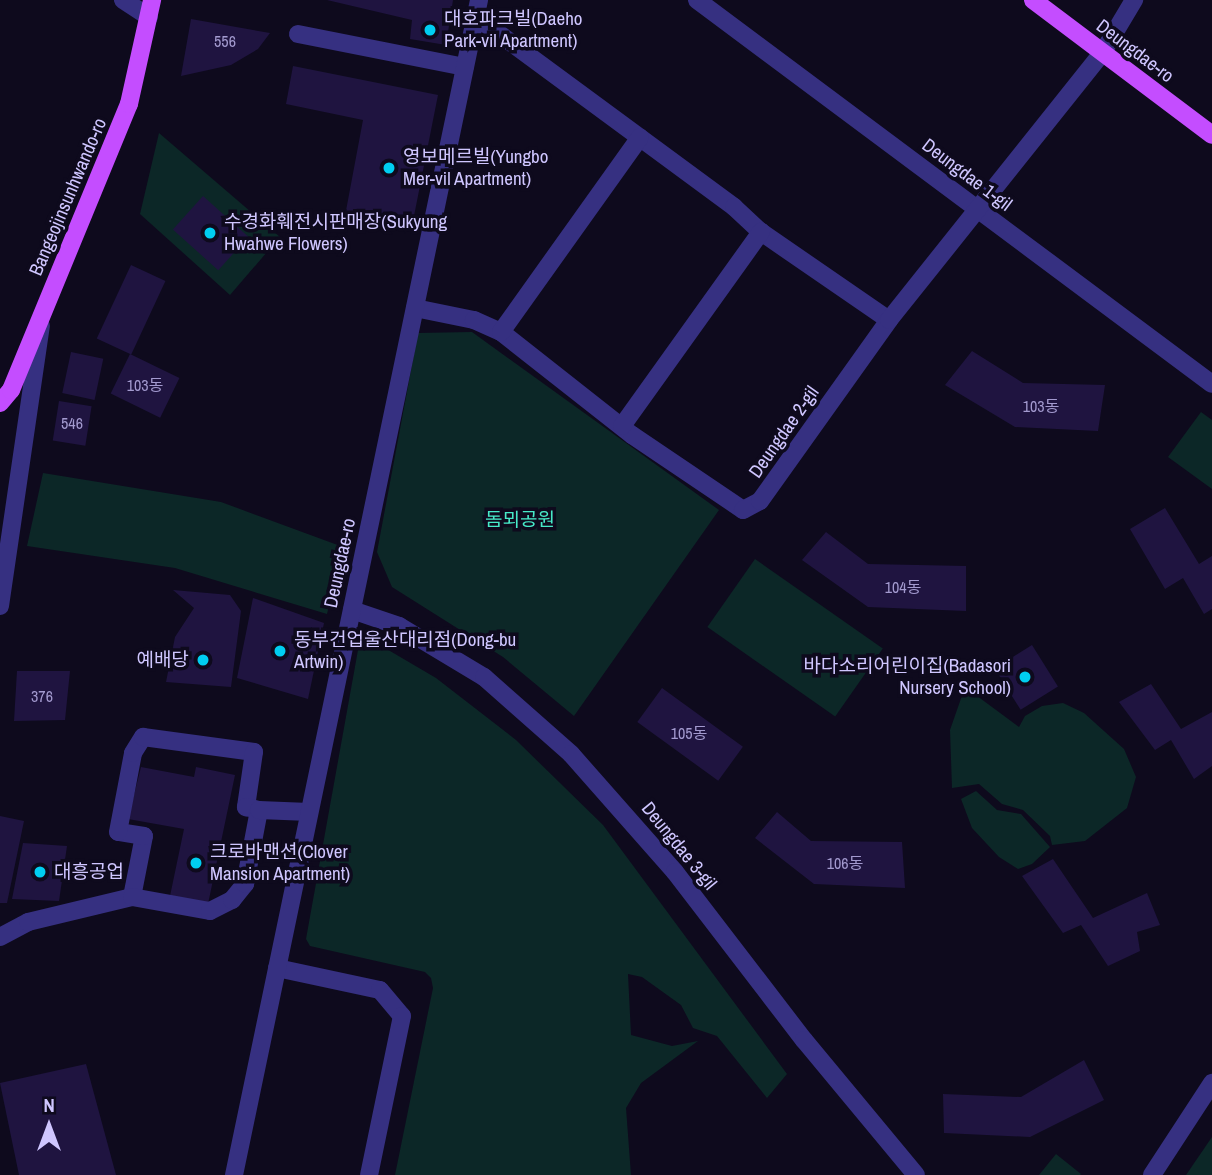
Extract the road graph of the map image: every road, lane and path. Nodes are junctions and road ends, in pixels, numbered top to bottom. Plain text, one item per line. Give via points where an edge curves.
1 (123, 0) edge
2 (696, 0) edge
3 (1033, 0) edge
4 (1134, 0) edge
5 (151, 8) edge
6 (477, 8) edge
7 (298, 34) dead end
8 (1102, 52) junction
9 (465, 67) junction
10 (1212, 135) edge
11 (640, 137) junction
12 (979, 210) junction
13 (761, 232) junction
14 (415, 307) junction
15 (42, 314) junction
16 (889, 320) junction
17 (501, 332) junction
18 (1212, 384) edge
19 (0, 403) edge
20 (622, 426) junction
21 (0, 606) edge
22 (352, 610) junction
23 (259, 810) junction
24 (309, 812) junction
25 (132, 897) junction
26 (0, 937) edge
27 (277, 968) junction
28 (1212, 1083) edge
29 (234, 1175) edge
30 (369, 1175) edge
31 (916, 1175) edge
32 (1152, 1175) edge

1 - 5 street
2 - 12 street, Deungdae 1-gil
3 - 8 main road, Deungdae-ro
4 - 8 street, Deungdae 2-gil
5 - 15 main road, Bangeojinsunhwando-ro via 129,104
6 - 9 street, Deungdae-ro
6 - 11 street
7 - 9 street
8 - 10 main road, Deungdae-ro
8 - 12 street, Deungdae 2-gil
9 - 14 street, Deungdae-ro
11 - 13 street
11 - 17 street
12 - 16 street, Deungdae 2-gil
12 - 18 street, Deungdae 1-gil
13 - 16 street
13 - 20 street
14 - 17 street, Deungdae 2-gil via 474,320
14 - 22 street, Deungdae-ro
15 - 19 main road, Bangeojinsunhwando-ro via 11,390
15 - 21 street
16 - 20 street, Deungdae 2-gil via 760,501 743,510
17 - 20 street, Deungdae 2-gil
22 - 24 street, Deungdae-ro
22 - 31 street, Deungdae 3-gil via 399,626 484,677 572,754 675,872 804,1040
23 - 24 street
23 - 25 street via 245,884 232,900 210,911
23 - 25 street via 246,807 254,752 143,737 133,753 118,832 144,836
24 - 27 street, Deungdae-ro
25 - 26 street via 28,922
27 - 29 street, Deungdae-ro
27 - 30 street via 380,990 402,1016
28 - 32 street

